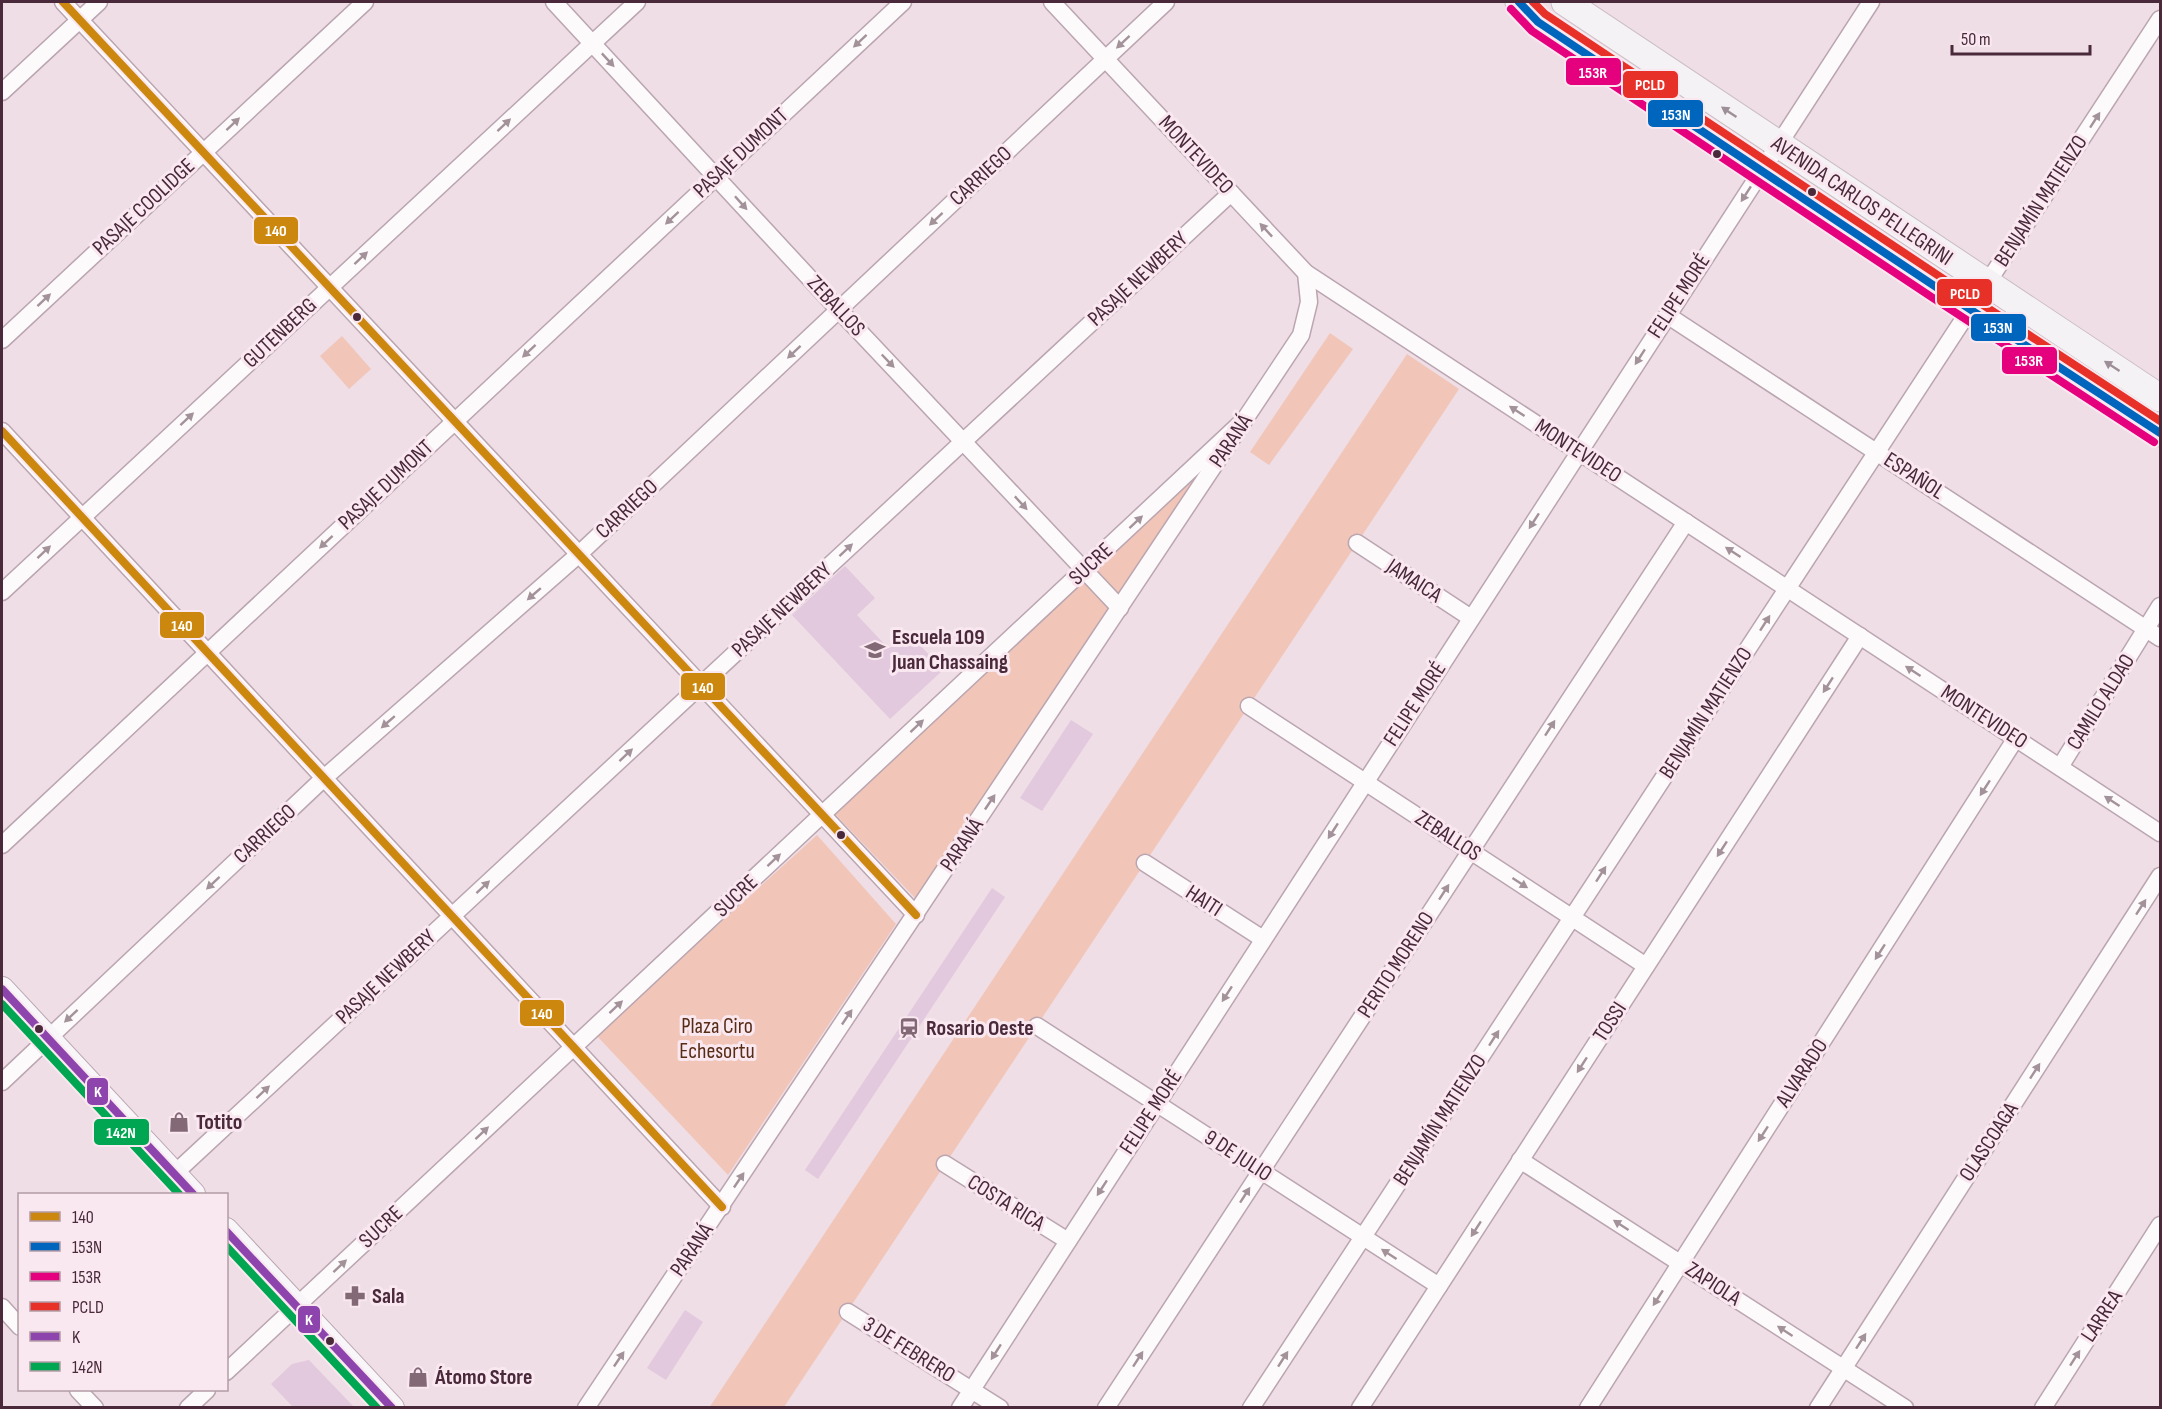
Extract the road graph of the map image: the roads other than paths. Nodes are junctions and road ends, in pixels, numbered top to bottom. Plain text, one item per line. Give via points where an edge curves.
1 (63, 2) edge
2 (99, 2) edge
3 (365, 2) edge
4 (554, 2) edge
5 (637, 2) edge
6 (903, 2) edge
7 (1052, 2) edge
8 (1166, 2) edge
9 (1519, 2) edge
10 (1565, 2) edge
11 (1871, 2) edge
12 (79, 19) junction
13 (2160, 19) edge
14 (592, 43) junction
15 (1104, 59) junction
16 (2, 92) edge
17 (1778, 144) junction
18 (204, 152) junction
19 (1761, 170) junction
20 (716, 176) junction
21 (1231, 193) junction
22 (1306, 273) junction
23 (1987, 284) junction
24 (330, 287) junction
25 (1971, 309) junction
26 (839, 310) junction
27 (1667, 315) junction
28 (2, 340) edge
29 (2160, 398) edge
30 (1245, 419) junction
31 (455, 421) junction
32 (2, 431) edge
33 (2160, 433) edge
34 (964, 441) junction
35 (1579, 452) junction
36 (1877, 452) junction
37 (82, 517) junction
38 (1686, 522) junction
39 (1357, 543) dead end
40 (578, 555) junction
41 (1084, 570) junction
42 (1788, 588) junction
43 (2, 592) edge
44 (2160, 606) edge
45 (1120, 608) junction
46 (1471, 618) junction
47 (2153, 633) edge
48 (1860, 636) junction
49 (207, 652) junction
50 (702, 684) junction
51 (1249, 706) dead end
52 (2016, 738) junction
53 (2060, 767) junction
54 (324, 778) junction
55 (1365, 782) junction
56 (823, 814) junction
57 (2160, 833) edge
58 (2, 845) edge
59 (1470, 851) junction
60 (1145, 863) dead end
61 (2160, 876) edge
62 (915, 915) junction
63 (452, 916) junction
64 (1573, 917) junction
65 (1263, 939) junction
66 (1646, 966) junction
67 (2, 988) edge
68 (1037, 1026) dead end
69 (48, 1038) junction
70 (574, 1047) junction
71 (2, 1082) edge
72 (1157, 1103) junction
73 (1520, 1160) junction
74 (945, 1164) dead end
75 (1261, 1171) junction
76 (174, 1174) junction
77 (192, 1193) edge
78 (722, 1207) junction
79 (2160, 1225) edge
80 (228, 1232) edge
81 (1363, 1238) junction
82 (1068, 1241) junction
83 (1680, 1263) junction
84 (1438, 1286) junction
85 (297, 1306) junction
86 (2, 1307) edge
87 (848, 1312) dead end
88 (18, 1325) edge
89 (1843, 1368) junction
90 (228, 1370) edge
91 (972, 1389) junction
92 (80, 1391) edge
93 (205, 1391) edge
94 (95, 1407) edge
95 (188, 1407) edge
96 (392, 1407) edge
97 (586, 1407) edge
98 (960, 1407) edge
99 (1000, 1407) edge
100 (1106, 1407) edge
101 (1251, 1407) edge
102 (1360, 1407) edge
103 (1588, 1407) edge
104 (1818, 1407) edge
105 (1905, 1407) edge
106 (2043, 1407) edge

1 - 12 street
2 - 12 street
18 -> 3 street, PASAJE COOLIDGE
4 - 14 street, ZEBALLOS
5 - 14 street, GUTENBERG
6 -> 20 street, PASAJE DUMONT
7 - 15 street, MONTEVIDEO
8 -> 15 street, CARRIEGO
9 - 19 main road, AVENIDA CARLOS PELLEGRINI via 1538,22
17 -> 10 main road, AVENIDA CARLOS PELLEGRINI
11 - 17 street, FELIPE MORÉ
12 - 16 street
12 - 18 street
23 -> 13 street, BENJAMÍN MATIENZO
14 -> 20 street, ZEBALLOS
24 -> 14 street, GUTENBERG
15 - 21 street, MONTEVIDEO
15 -> 26 street, CARRIEGO
17 - 19 street, FELIPE MORÉ
17 - 23 main road, AVENIDA CARLOS PELLEGRINI
18 - 24 street
28 -> 18 street, PASAJE COOLIDGE
19 - 25 main road, AVENIDA CARLOS PELLEGRINI
19 -> 27 street, FELIPE MORÉ
20 -> 26 street, ZEBALLOS
20 -> 31 street, PASAJE DUMONT
22 -> 21 street, MONTEVIDEO
21 - 34 street, PASAJE NEWBERY
22 - 30 street, PARANÁ via 1309,302 1301,335
35 -> 22 street, MONTEVIDEO
23 - 25 street, BENJAMÍN MATIENZO
29 -> 23 main road, AVENIDA CARLOS PELLEGRINI
24 - 31 street
37 -> 24 street, GUTENBERG
25 - 33 main road, AVENIDA CARLOS PELLEGRINI
25 - 36 street, BENJAMÍN MATIENZO
26 -> 34 street, ZEBALLOS
26 -> 40 street, CARRIEGO
27 -> 35 street, FELIPE MORÉ
27 - 36 street, ESPAÑOL
41 -> 30 street, SUCRE
30 - 45 street, PARANÁ
31 - 40 street
31 -> 49 street, PASAJE DUMONT
32 - 37 street
34 -> 41 street, ZEBALLOS
50 -> 34 street, PASAJE NEWBERY
35 - 38 street, MONTEVIDEO
35 -> 46 street, FELIPE MORÉ
36 - 42 street, BENJAMÍN MATIENZO
36 - 47 street, ESPAÑOL
43 -> 37 street, GUTENBERG
37 - 49 street
42 -> 38 street, MONTEVIDEO
59 -> 38 street, PERITO MORENO
39 - 46 street, JAMAICA
40 - 50 street
40 -> 54 street, CARRIEGO
41 - 45 street, ZEBALLOS
56 -> 41 street, SUCRE
42 - 48 street, MONTEVIDEO
64 -> 42 street, BENJAMÍN MATIENZO
44 - 47 street, CAMILO ALDAO
62 -> 45 street, PARANÁ
46 - 55 street, FELIPE MORÉ
47 - 53 street, CAMILO ALDAO
52 -> 48 street, MONTEVIDEO
48 -> 66 street, TOSSI
49 - 54 street
49 - 58 street, PASAJE DUMONT
50 - 56 street
63 -> 50 street, PASAJE NEWBERY
51 - 55 street, ZEBALLOS
52 - 53 street, MONTEVIDEO
52 -> 83 street, ALVARADO
57 -> 53 street, MONTEVIDEO
54 - 63 street
54 -> 69 street, CARRIEGO
55 - 59 street, ZEBALLOS
55 -> 65 street, FELIPE MORÉ
56 - 62 street
70 -> 56 street, SUCRE
59 -> 64 street, ZEBALLOS
75 -> 59 street, PERITO MORENO
60 - 65 street, HAITI
89 -> 61 street, OLASCOAGA
78 -> 62 street, PARANÁ
63 - 70 street
76 -> 63 street, PASAJE NEWBERY
64 - 66 street, ZEBALLOS
81 -> 64 street, BENJAMÍN MATIENZO
65 -> 72 street, FELIPE MORÉ
66 -> 73 street, TOSSI
67 - 69 main road
68 - 72 street, 9 DE JULIO
69 - 71 street, CARRIEGO
69 - 76 main road
70 - 78 street
85 -> 70 street, SUCRE
72 - 75 street, 9 DE JULIO
72 -> 82 street, FELIPE MORÉ
83 -> 73 street, ZAPIOLA
73 -> 84 street, TOSSI
74 - 82 street, COSTA RICA
75 - 81 street, 9 DE JULIO
100 -> 75 street, PERITO MORENO
76 - 77 main road
97 -> 78 street, PARANÁ
106 -> 79 street, LARREA
80 - 85 main road
84 -> 81 street, 9 DE JULIO
101 -> 81 street, BENJAMÍN MATIENZO
82 -> 91 street, FELIPE MORÉ
89 -> 83 street, ZAPIOLA
83 -> 103 street, ALVARADO
84 - 102 street, TOSSI
85 - 90 street, SUCRE
85 - 96 main road
86 - 88 street
87 - 91 street, 3 DE FEBRERO
89 - 104 street, OLASCOAGA
89 - 105 street, ZAPIOLA
91 - 98 street, FELIPE MORÉ
91 - 99 street, 3 DE FEBRERO
92 - 94 street
93 - 95 street

